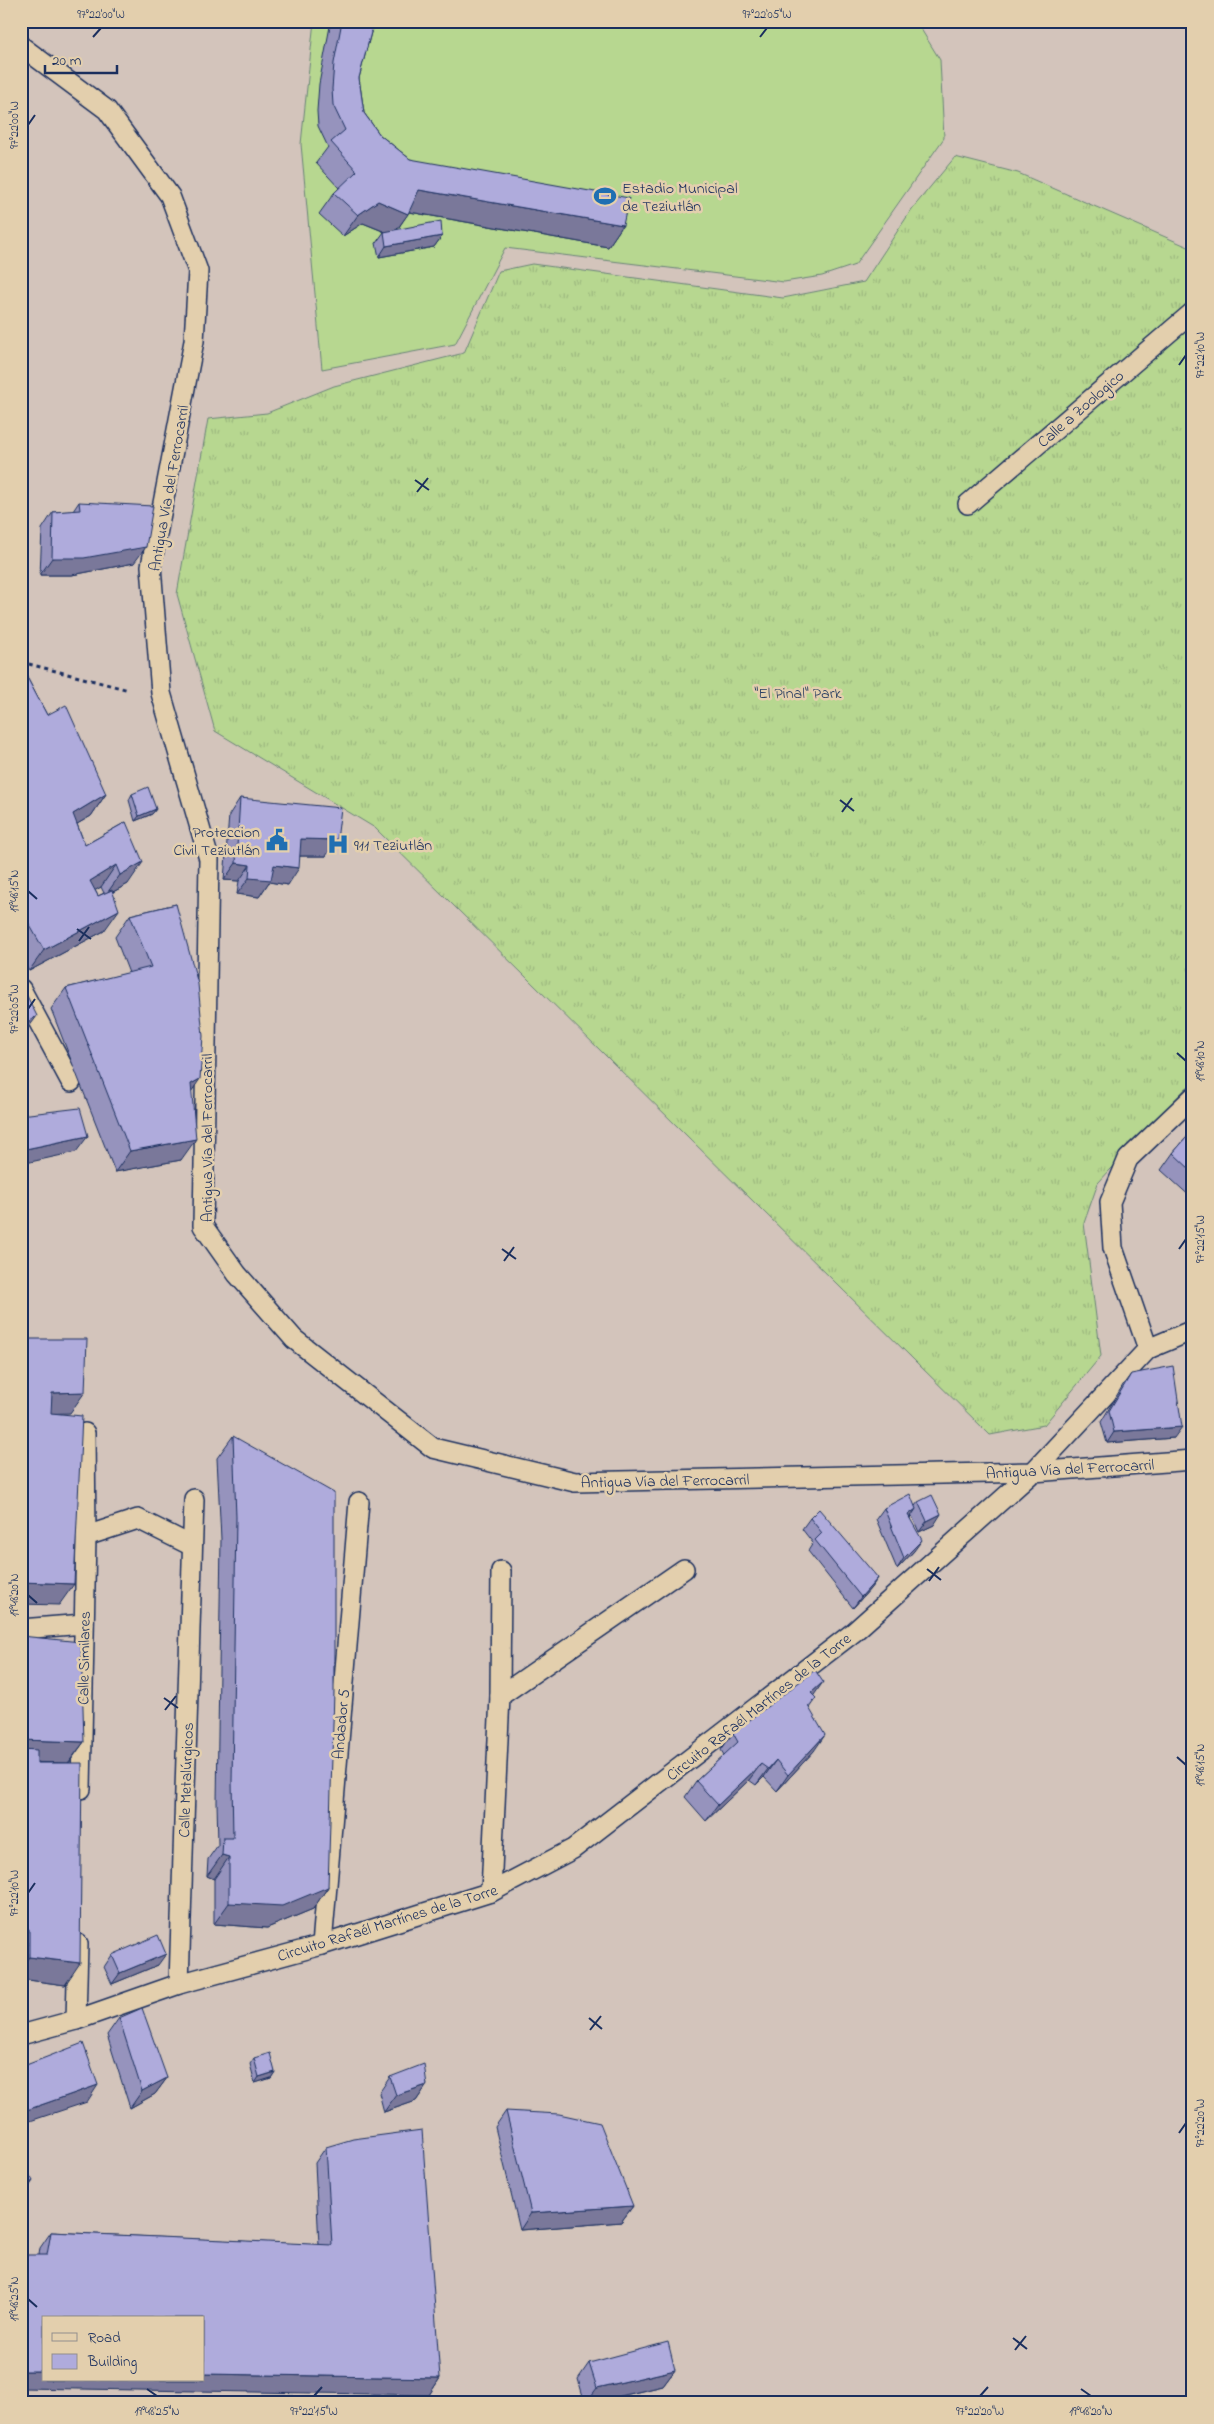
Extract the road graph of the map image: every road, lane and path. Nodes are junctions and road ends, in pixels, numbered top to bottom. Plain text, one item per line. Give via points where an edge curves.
1 (21, 46) edge
2 (1193, 312) edge
3 (968, 504) dead end
4 (21, 662) edge
5 (129, 690) dead end
6 (21, 989) edge
7 (71, 1082) dead end
8 (1193, 1097) edge
9 (1193, 1330) edge
10 (1148, 1349) junction
11 (85, 1433) dead end
12 (1193, 1460) edge
13 (1033, 1472) junction
14 (194, 1500) dead end
15 (359, 1502) dead end
16 (86, 1536) junction
17 (192, 1546) junction
18 (684, 1569) dead end
19 (501, 1571) dead end
20 (84, 1624) junction
21 (21, 1629) edge
22 (500, 1696) junction
23 (80, 1802) edge
24 (491, 1892) junction
25 (78, 1931) edge
26 (322, 1945) junction
27 (179, 1984) junction
28 (76, 2020) junction
29 (21, 2035) edge

1 - 13 street, Antigua Vía del Ferrocarril via 107,110 170,196 198,271 194,341 151,566 161,693 209,859 203,1226 237,1274 294,1339 433,1448 575,1482
2 - 3 street, Calle a Zoologico
4 - 5 path
6 - 7 street
8 - 10 street via 1128,1159 1110,1202 1113,1248
9 - 10 street
10 - 13 street, Circuito Rafaél Martínes de la Torre
11 - 16 street, Calle Similares
12 - 13 street, Antigua Vía del Ferrocarril
13 - 24 street, Circuito Rafaél Martínes de la Torre via 854,1632 573,1849
14 - 17 street, Calle Metalúrgicos
15 - 26 street, Andador 5
16 - 17 street via 138,1519
16 - 20 street, Calle Similares
17 - 27 street, Calle Metalúrgicos
18 - 22 street
19 - 22 street
20 - 21 street
20 - 23 street, Calle Similares
22 - 24 street
24 - 26 street, Circuito Rafaél Martínes de la Torre
25 - 28 street
26 - 27 street, Circuito Rafaél Martínes de la Torre
27 - 28 street, Circuito Rafaél Martínes de la Torre
28 - 29 street, Circuito Rafaél Martínes de la Torre

